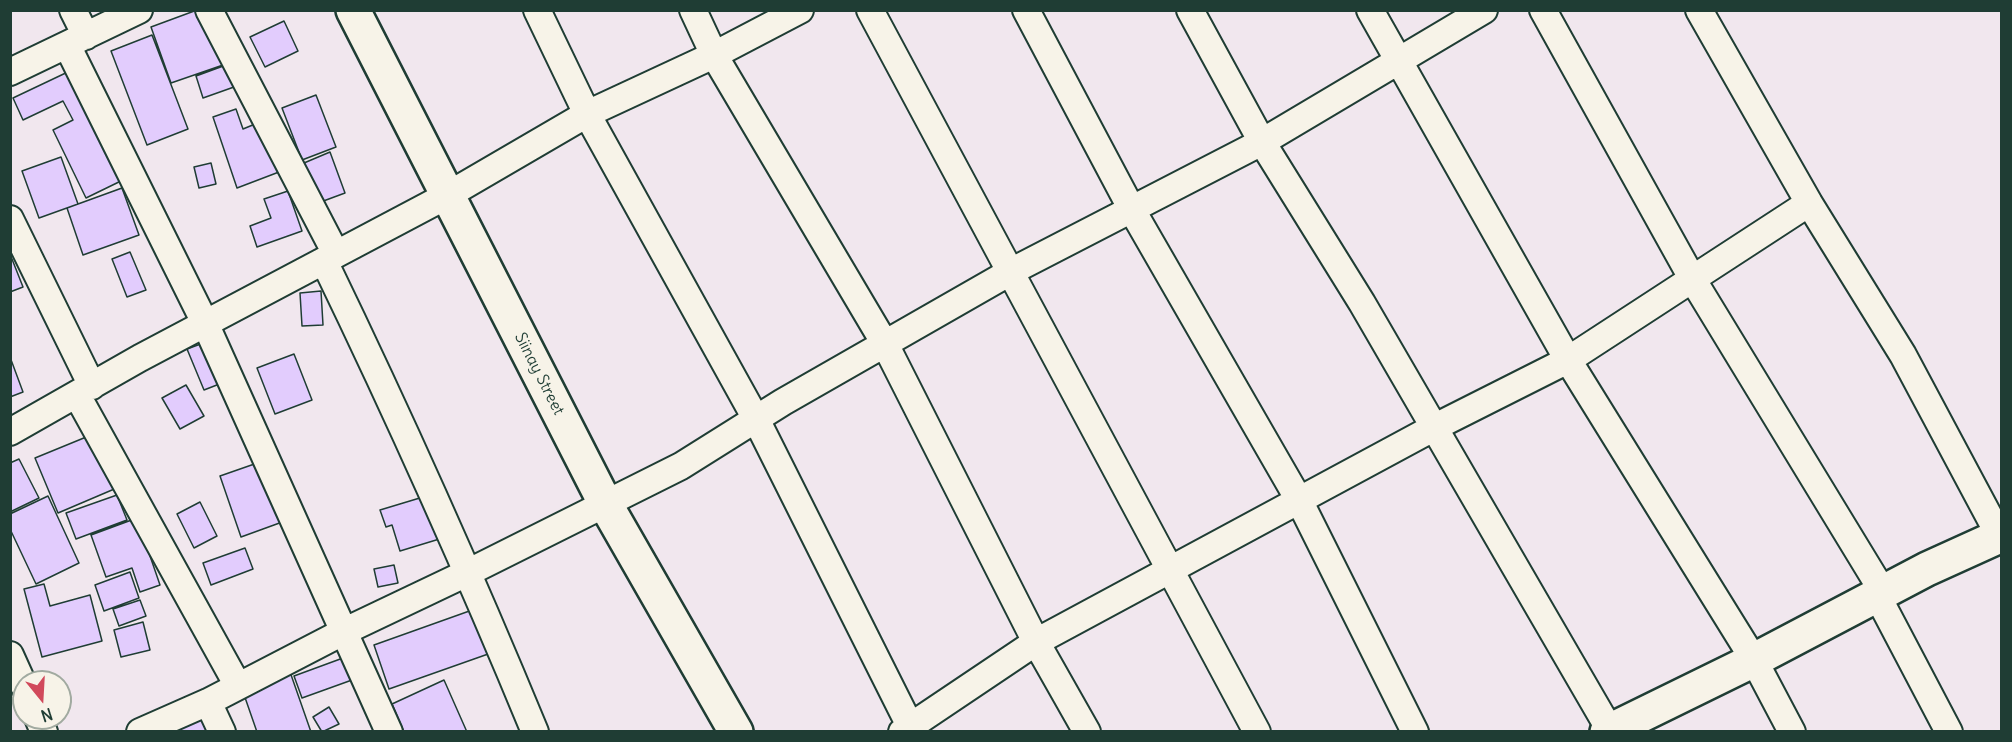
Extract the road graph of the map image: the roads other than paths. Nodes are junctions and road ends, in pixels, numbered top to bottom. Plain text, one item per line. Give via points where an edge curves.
1 (73, 10) edge
2 (139, 10) edge
3 (209, 10) edge
4 (353, 10) edge
5 (537, 10) edge
6 (693, 10) edge
7 (800, 10) edge
8 (870, 10) edge
9 (1026, 10) edge
10 (1190, 10) edge
11 (1370, 10) edge
12 (1484, 10) edge
13 (1543, 10) edge
14 (1699, 10) edge
15 (77, 40) junction
16 (714, 55) junction
17 (1399, 63) junction
18 (10, 72) edge
19 (587, 114) junction
20 (1262, 142) junction
21 (448, 195) junction
22 (1809, 203) junction
23 (1132, 210) junction
24 (10, 219) edge
25 (330, 258) junction
26 (1012, 271) junction
27 (1693, 280) junction
28 (205, 323) junction
29 (885, 344) junction
30 (1568, 360) junction
31 (84, 391) junction
32 (756, 419) junction
33 (1435, 427) junction
34 (10, 432) edge
35 (1299, 500) junction
36 (606, 505) junction
37 (2000, 535) edge
38 (1170, 569) junction
39 (469, 573) junction
40 (1880, 594) junction
41 (343, 632) junction
42 (1036, 642) junction
43 (10, 655) edge
44 (1754, 660) junction
45 (17, 670) edge
46 (238, 686) junction
47 (208, 702) junction
48 (908, 730) edge
49 (1609, 731) edge
50 (140, 732) edge
51 (222, 732) edge
52 (389, 732) edge
53 (535, 732) edge
54 (736, 732) edge
55 (1087, 732) edge
56 (1257, 732) edge
57 (1415, 732) edge
58 (1792, 732) edge
59 (1949, 732) edge

1 - 15 street
2 - 15 street
3 - 25 street
4 - 21 street, Siinay Street
5 - 19 street
6 - 16 street
7 - 16 street
8 - 26 street
9 - 23 street
10 - 20 street
11 - 17 street
12 - 17 street
13 - 27 street
14 - 22 street
15 - 18 street
15 - 28 street
16 - 19 street
16 - 29 street
17 - 20 street
17 - 30 street
19 - 21 street
19 - 32 street
20 - 23 street
20 - 33 street
21 - 25 street
21 - 36 street, Siinay Street
22 - 27 street
22 - 37 street via 1903,355
23 - 26 street
23 - 35 street
24 - 31 street
25 - 28 street
25 - 39 street
26 - 29 street
26 - 38 street
27 - 30 street
27 - 40 street
28 - 31 street
28 - 41 street
29 - 32 street
29 - 42 street
30 - 33 street
30 - 44 street
31 - 34 street
31 - 46 street
32 - 36 street via 681,466
32 - 48 street
33 - 35 street
33 - 49 street
35 - 38 street
35 - 57 street
36 - 39 street
36 - 54 street, Siinay Street
37 - 40 street
38 - 42 street
38 - 56 street
39 - 41 street
39 - 53 street
40 - 44 street
40 - 59 street
41 - 46 street
41 - 52 street
42 - 48 street
42 - 55 street
43 - 45 street
44 - 49 street
44 - 58 street
46 - 47 street
47 - 50 street
47 - 51 street

